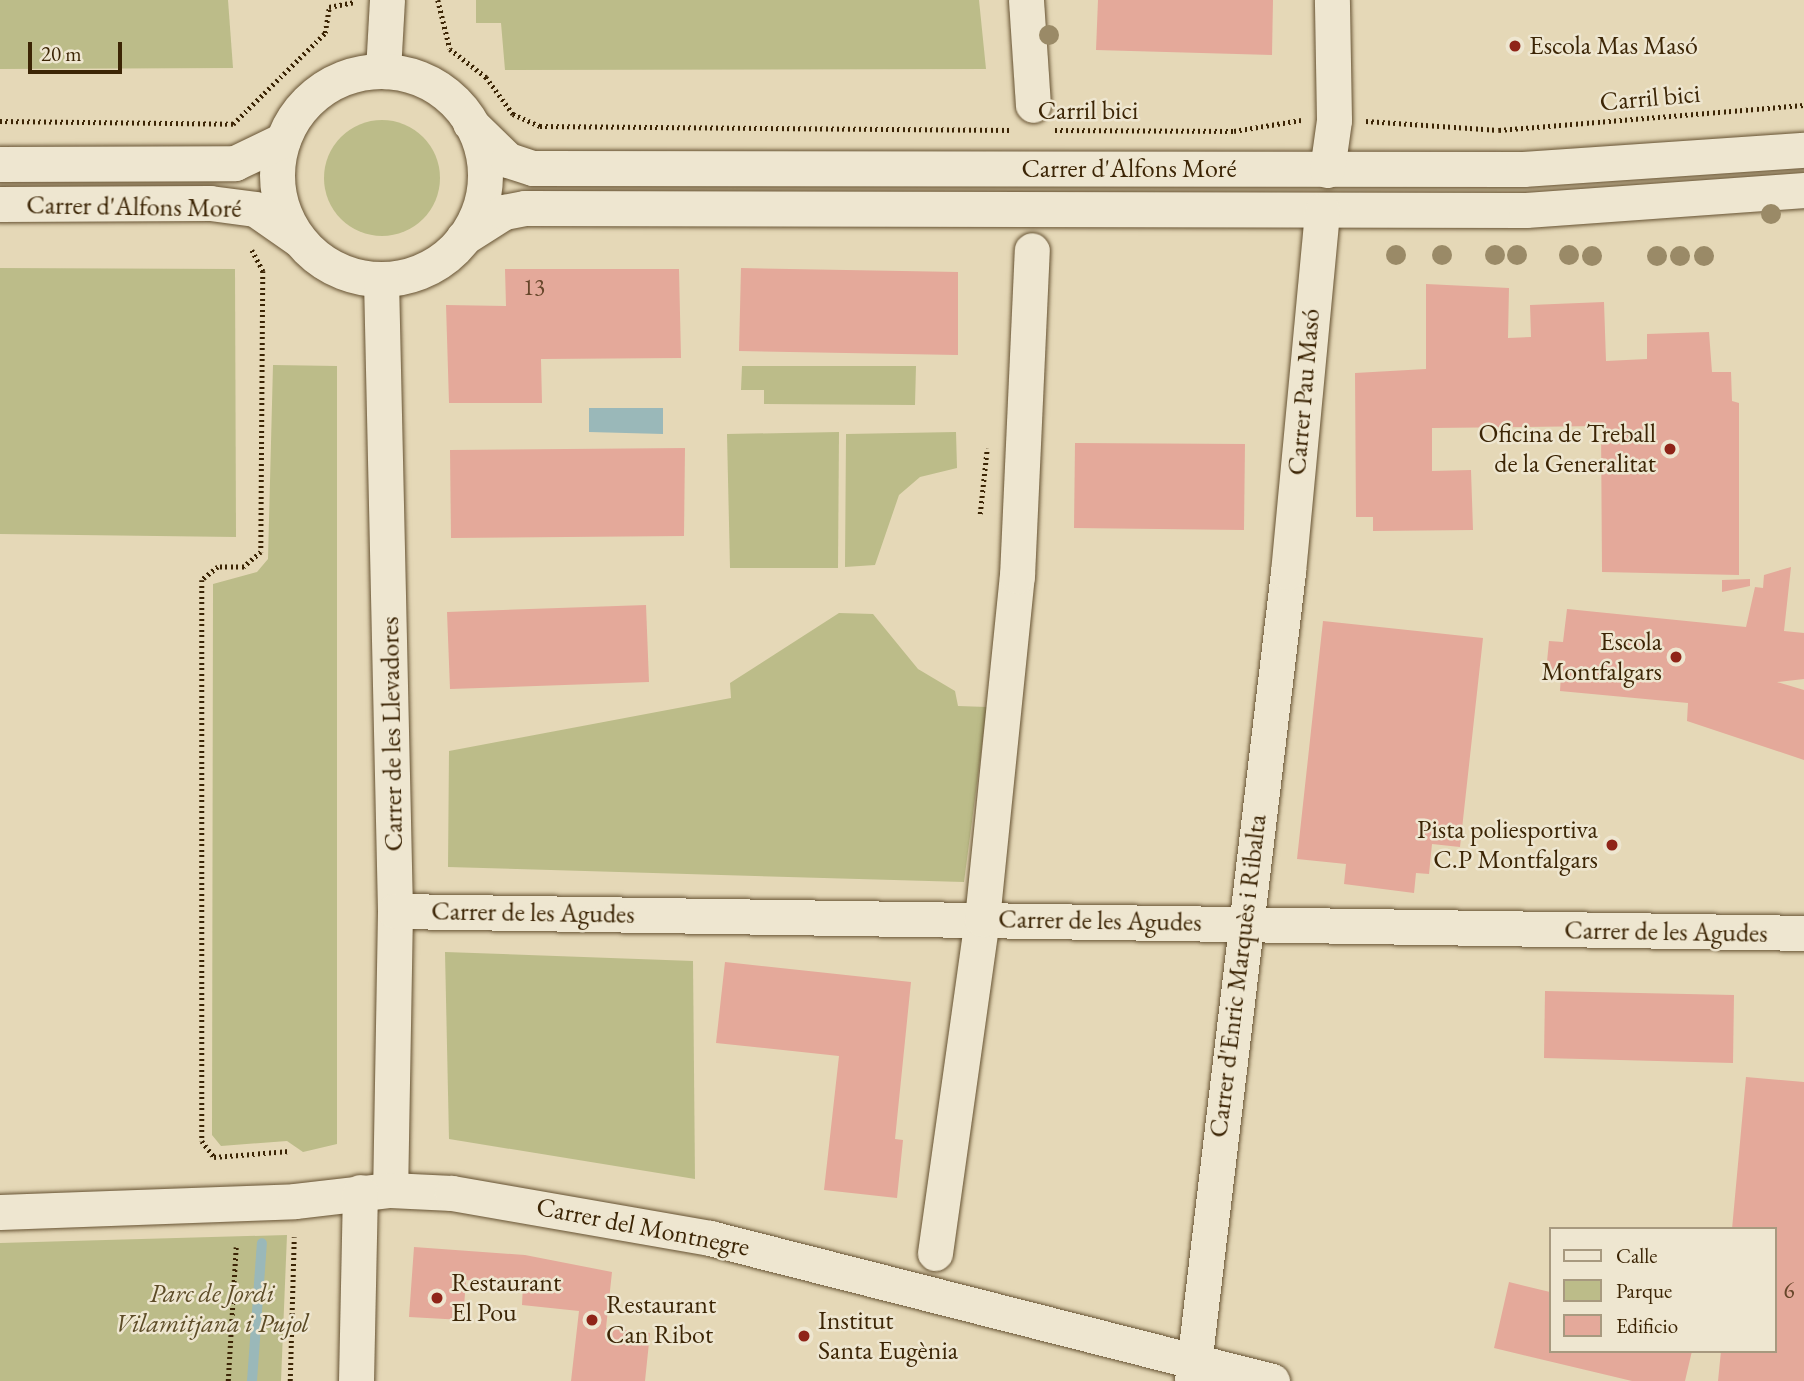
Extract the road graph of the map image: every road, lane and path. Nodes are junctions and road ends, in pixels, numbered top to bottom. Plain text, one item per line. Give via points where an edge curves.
1 (365, 0) edge
2 (387, 0) edge
3 (438, 0) edge
4 (1026, 0) edge
5 (1332, 0) edge
6 (383, 71) junction
7 (1804, 105) edge
8 (1334, 120) junction
9 (0, 121) edge
10 (1033, 121) junction
11 (470, 123) junction
12 (213, 124) junction
13 (283, 140) junction
14 (1804, 150) edge
15 (0, 164) edge
16 (211, 164) junction
17 (1327, 170) junction
18 (1804, 190) edge
19 (0, 204) edge
20 (1322, 211) junction
21 (463, 238) junction
22 (300, 240) junction
23 (246, 246) dead end
24 (1032, 250) dead end
25 (381, 279) junction
26 (1288, 572) joint
27 (395, 911) junction
28 (982, 919) junction
29 (1243, 922) junction
30 (1804, 933) edge
31 (290, 1151) dead end
32 (375, 1191) junction
33 (0, 1212) edge
34 (294, 1237) dead end
35 (236, 1247) dead end
36 (935, 1253) dead end
37 (1193, 1371) edge
38 (228, 1381) edge
39 (290, 1381) edge
40 (356, 1381) edge
41 (1272, 1381) edge

1 - 12 path via 329,7 325,33 233,124
2 - 6 street
3 - 10 path, Carril bici via 450,49 486,77 513,114 540,126
4 - 10 street
5 - 8 street
6 - 11 street via 437,88
6 - 13 street via 328,86 305,104
7 - 8 path, Carril bici via 1499,130
8 - 10 path, Carril bici via 1234,131
8 - 17 street
9 - 12 path
11 - 17 street, Carrer d'Alfons Moré via 508,160 533,168
11 - 21 street via 485,183
12 - 16 path
13 - 16 street, Carrer d'Alfons Moré via 235,163
13 - 22 street via 277,183
14 - 17 street, Carrer d'Alfons Moré via 1523,169
15 - 16 street, Carrer d'Alfons Moré
18 - 20 street, Carrer d'Alfons Moré via 1526,210
19 - 22 street, Carrer d'Alfons Moré via 210,203 255,209
20 - 21 street, Carrer d'Alfons Moré via 525,208 503,212
20 - 26 street, Carrer Pau Masó
21 - 25 street via 436,263
22 - 25 street via 343,272
23 - 31 path via 263,271 261,552 244,567 218,567 202,580 202,1141 214,1157
24 - 28 street via 1017,576
25 - 27 street, Carrer de les Llevadores
26 - 29 street, Carrer d'Enric Marquès i Ribalta
27 - 28 street, Carrer de les Agudes
27 - 32 street, Carrer de les Llevadores
28 - 29 street, Carrer de les Agudes
28 - 36 street
29 - 30 street, Carrer de les Agudes via 1333,929
29 - 37 street, Carrer d'Enric Marquès i Ribalta
32 - 33 street, Carrer del Montnegre via 295,1201
32 - 37 street, Carrer del Montnegre via 588,1212 710,1238
32 - 40 street, Carrer de les Llevadores
34 - 39 path
35 - 38 path
37 - 41 street, Carrer del Montnegre

